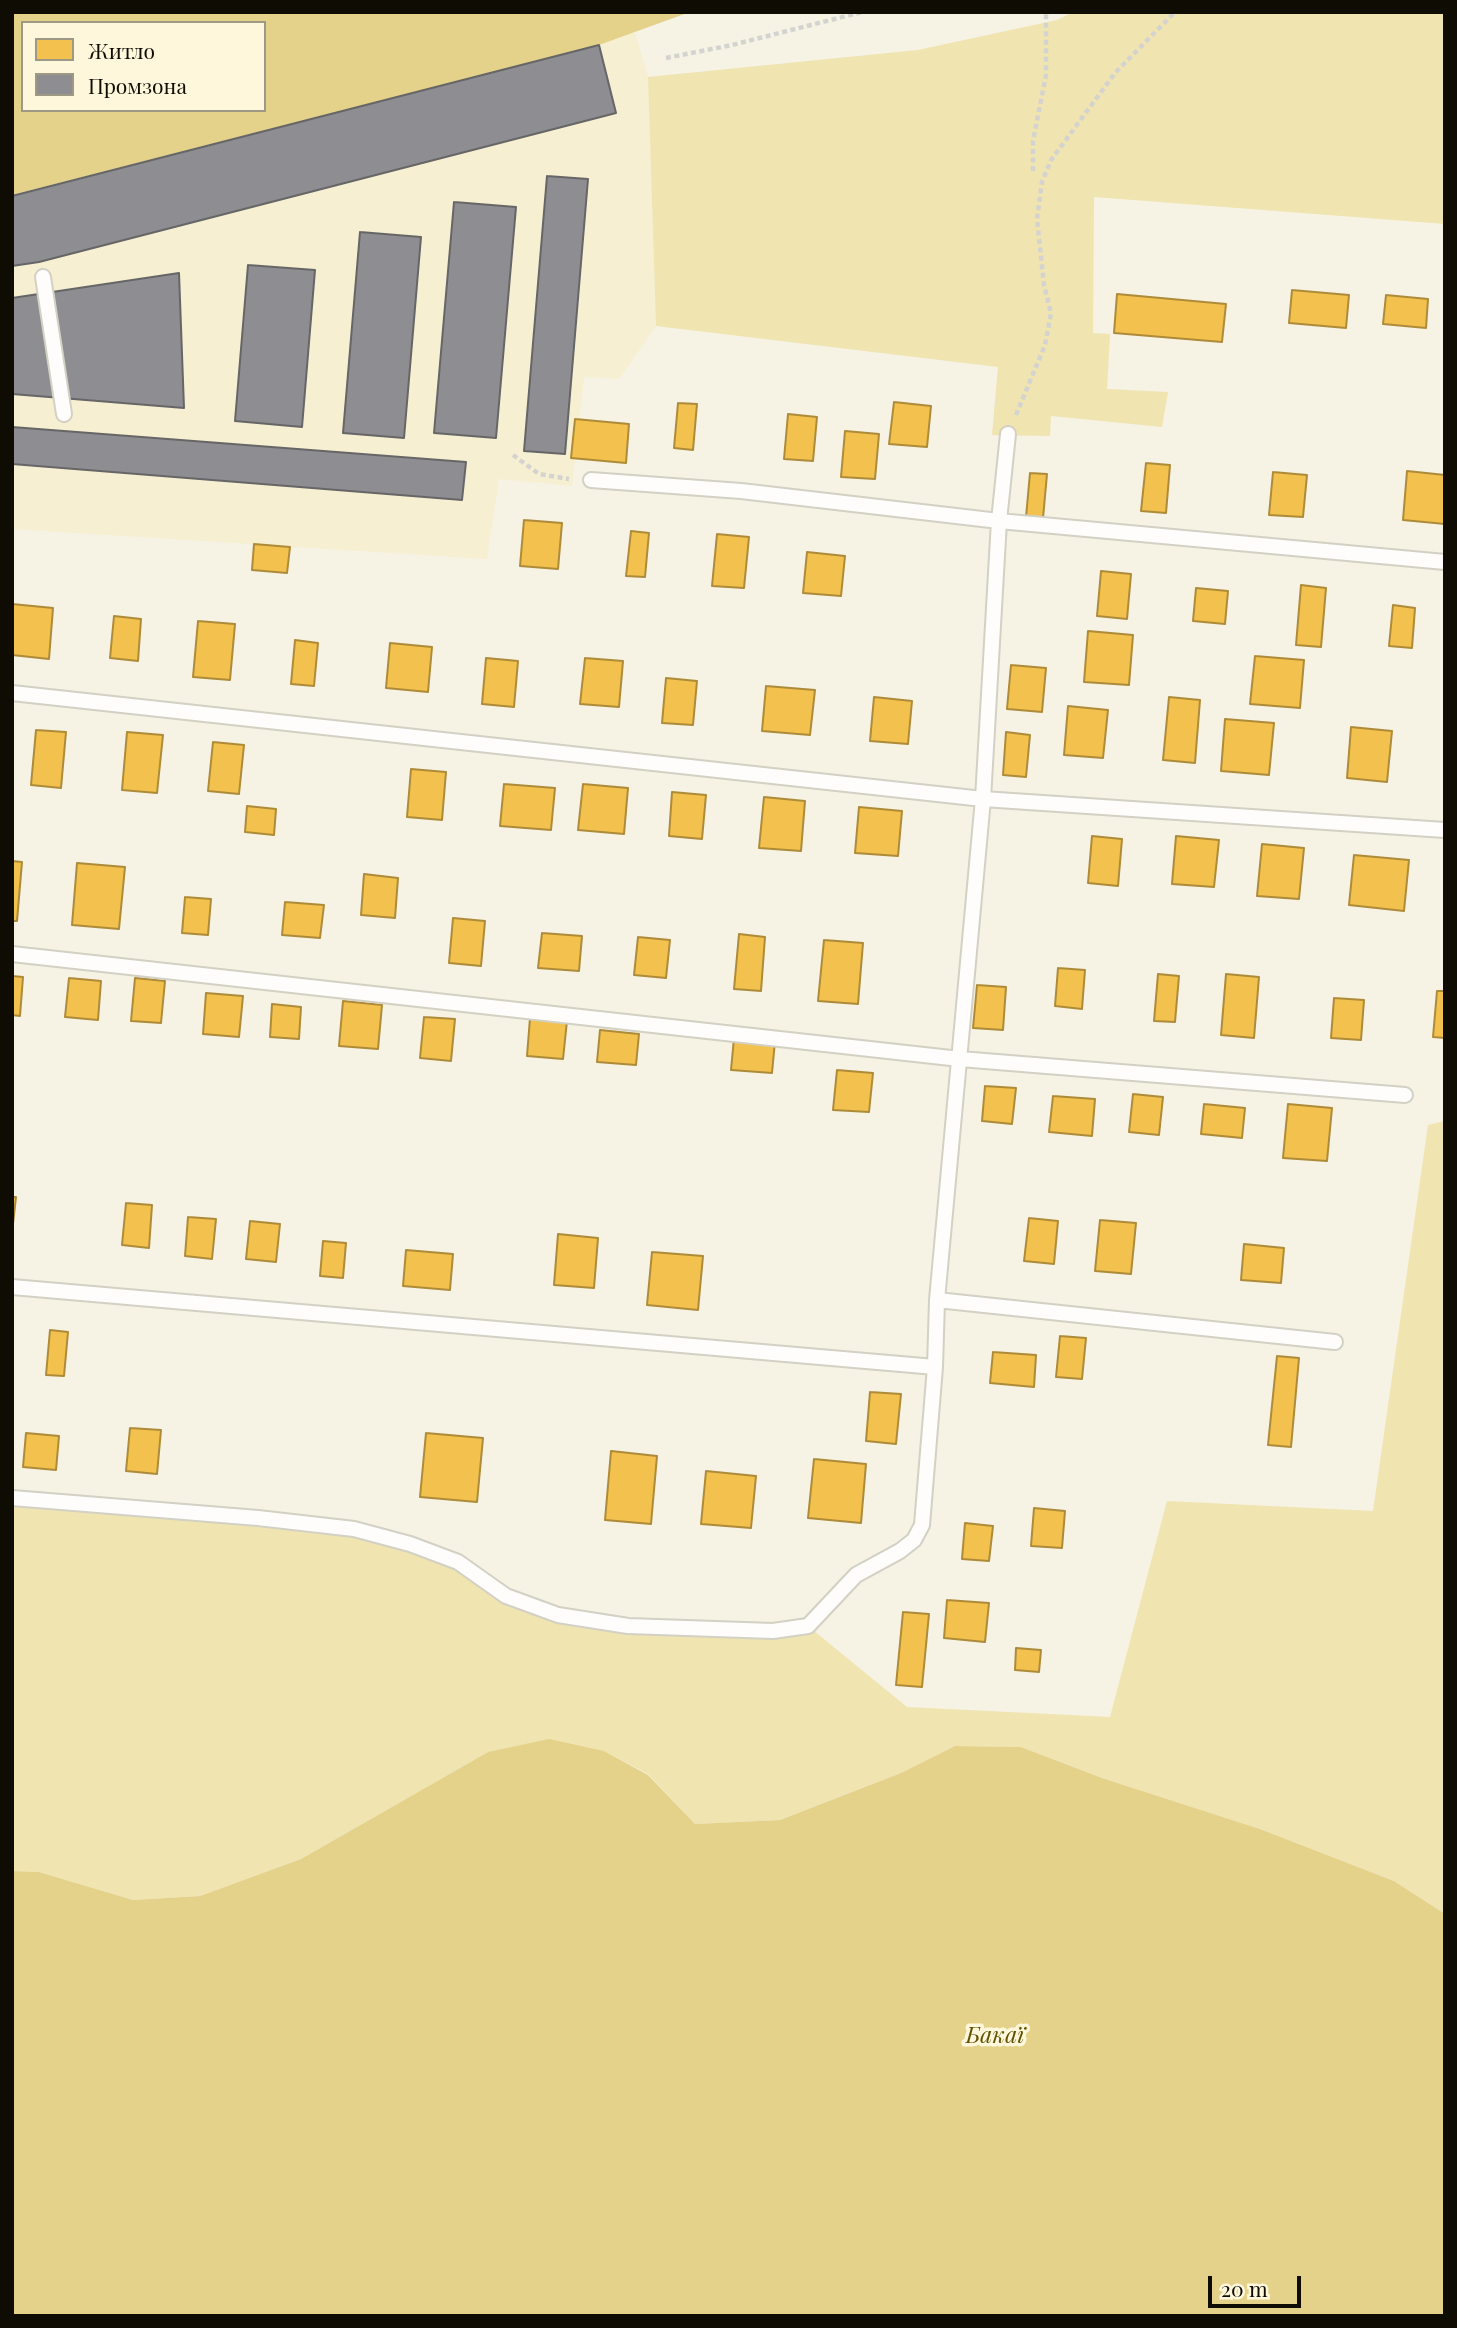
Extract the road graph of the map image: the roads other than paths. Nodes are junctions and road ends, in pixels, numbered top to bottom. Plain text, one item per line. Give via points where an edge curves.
1 (43, 277) dead end
2 (64, 414) dead end
3 (1008, 434) road end
4 (591, 480) road end
5 (999, 521) junction
6 (1445, 562) edge
7 (12, 693) edge
8 (984, 799) junction
9 (1445, 830) edge
10 (12, 954) edge
11 (960, 1059) junction
12 (1405, 1095) dead end
13 (12, 1287) edge
14 (937, 1300) junction
15 (1335, 1342) dead end
16 (935, 1367) junction
17 (12, 1498) edge

1 - 2 lane
3 - 5 lane
4 - 5 lane via 741,491
5 - 6 lane
5 - 8 lane
7 - 8 lane
8 - 9 lane
8 - 11 lane
10 - 11 lane
11 - 12 lane
11 - 14 lane
13 - 16 lane
14 - 15 lane
14 - 16 lane
16 - 17 lane via 922,1525 914,1540 856,1575 808,1626 773,1631 628,1626 558,1615 506,1596 458,1562 354,1529

